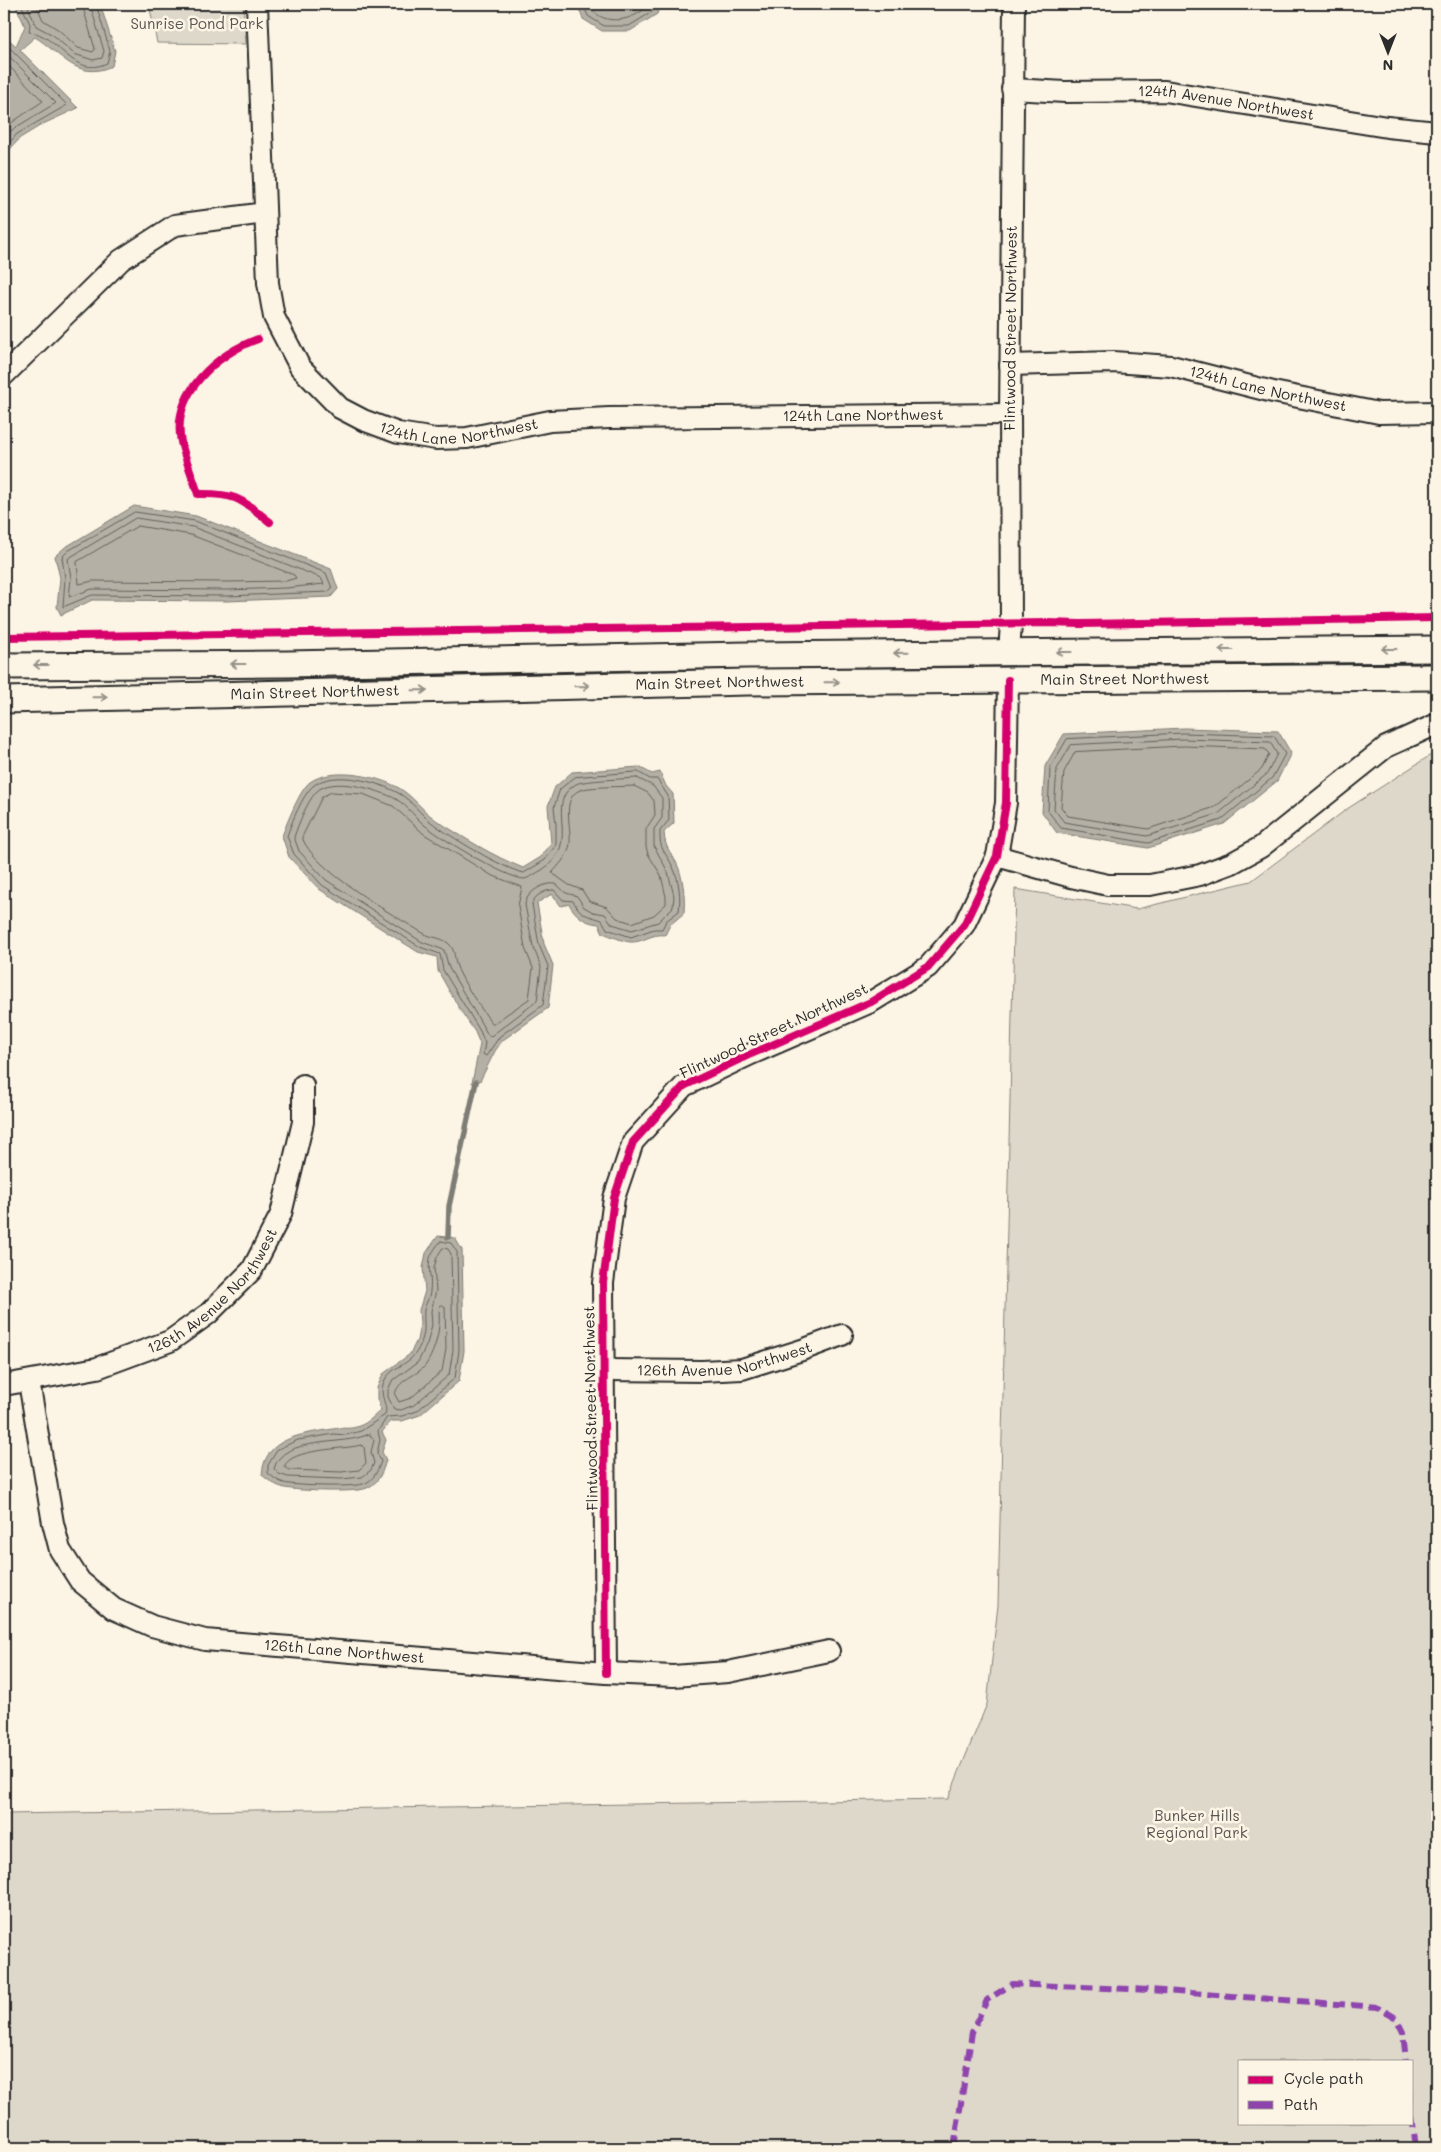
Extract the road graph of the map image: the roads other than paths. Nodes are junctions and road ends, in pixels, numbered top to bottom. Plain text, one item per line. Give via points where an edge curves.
1 (257, 4) edge
2 (1014, 4) edge
3 (1012, 89) junction
4 (1437, 132) edge
5 (265, 214) junction
6 (1010, 365) junction
7 (4, 375) edge
8 (1437, 412) edge
9 (1010, 414) junction
10 (1437, 649) edge
11 (1008, 652) junction
12 (4, 666) edge
13 (1437, 677) edge
14 (1008, 680) junction
15 (4, 700) edge
16 (1437, 724) edge
17 (997, 856) junction
18 (303, 1085) dead end
19 (842, 1334) dead end
20 (605, 1370) junction
21 (29, 1382) junction
22 (4, 1385) edge
23 (828, 1651) dead end
24 (606, 1673) junction

1 - 5 street, 124th Lane Northwest
2 - 3 street, Flintwood Street Northwest
3 - 4 street, 124th Avenue Northwest via 1165,91 1387,128
3 - 6 street, Flintwood Street Northwest
5 - 7 street via 175,225 121,260
5 - 9 street, 124th Lane Northwest via 268,283 274,317 300,367 340,408 398,433 436,439 466,438 550,421 609,418
6 - 8 street, 124th Lane Northwest via 1112,362 1171,366 1273,392 1379,413
6 - 9 street, Flintwood Street Northwest
9 - 11 street, Flintwood Street Northwest via 1011,624
10 -> 11 main road, Main Street Northwest
11 -> 12 main road, Main Street Northwest
13 - 14 main road, Main Street Northwest
15 -> 14 main road, Main Street Northwest via 728,683
14 - 17 street, Flintwood Street Northwest via 1006,803
16 - 17 street via 1386,747 1261,847 1200,875 1150,885 1108,885
17 - 20 street, Flintwood Street Northwest via 964,924 928,967 871,1002 684,1086 633,1142 614,1198 603,1283
18 - 21 street, 126th Avenue Northwest via 304,1122 281,1214 252,1270 208,1314 170,1341 97,1368
19 - 20 street, 126th Avenue Northwest via 742,1369
20 - 24 street, Flintwood Street Northwest
21 - 22 street, 126th Avenue Northwest
21 - 24 street, 126th Lane Northwest via 60,1550 80,1580 114,1608 152,1626 205,1640
23 - 24 street, 126th Lane Northwest via 728,1672 673,1676

